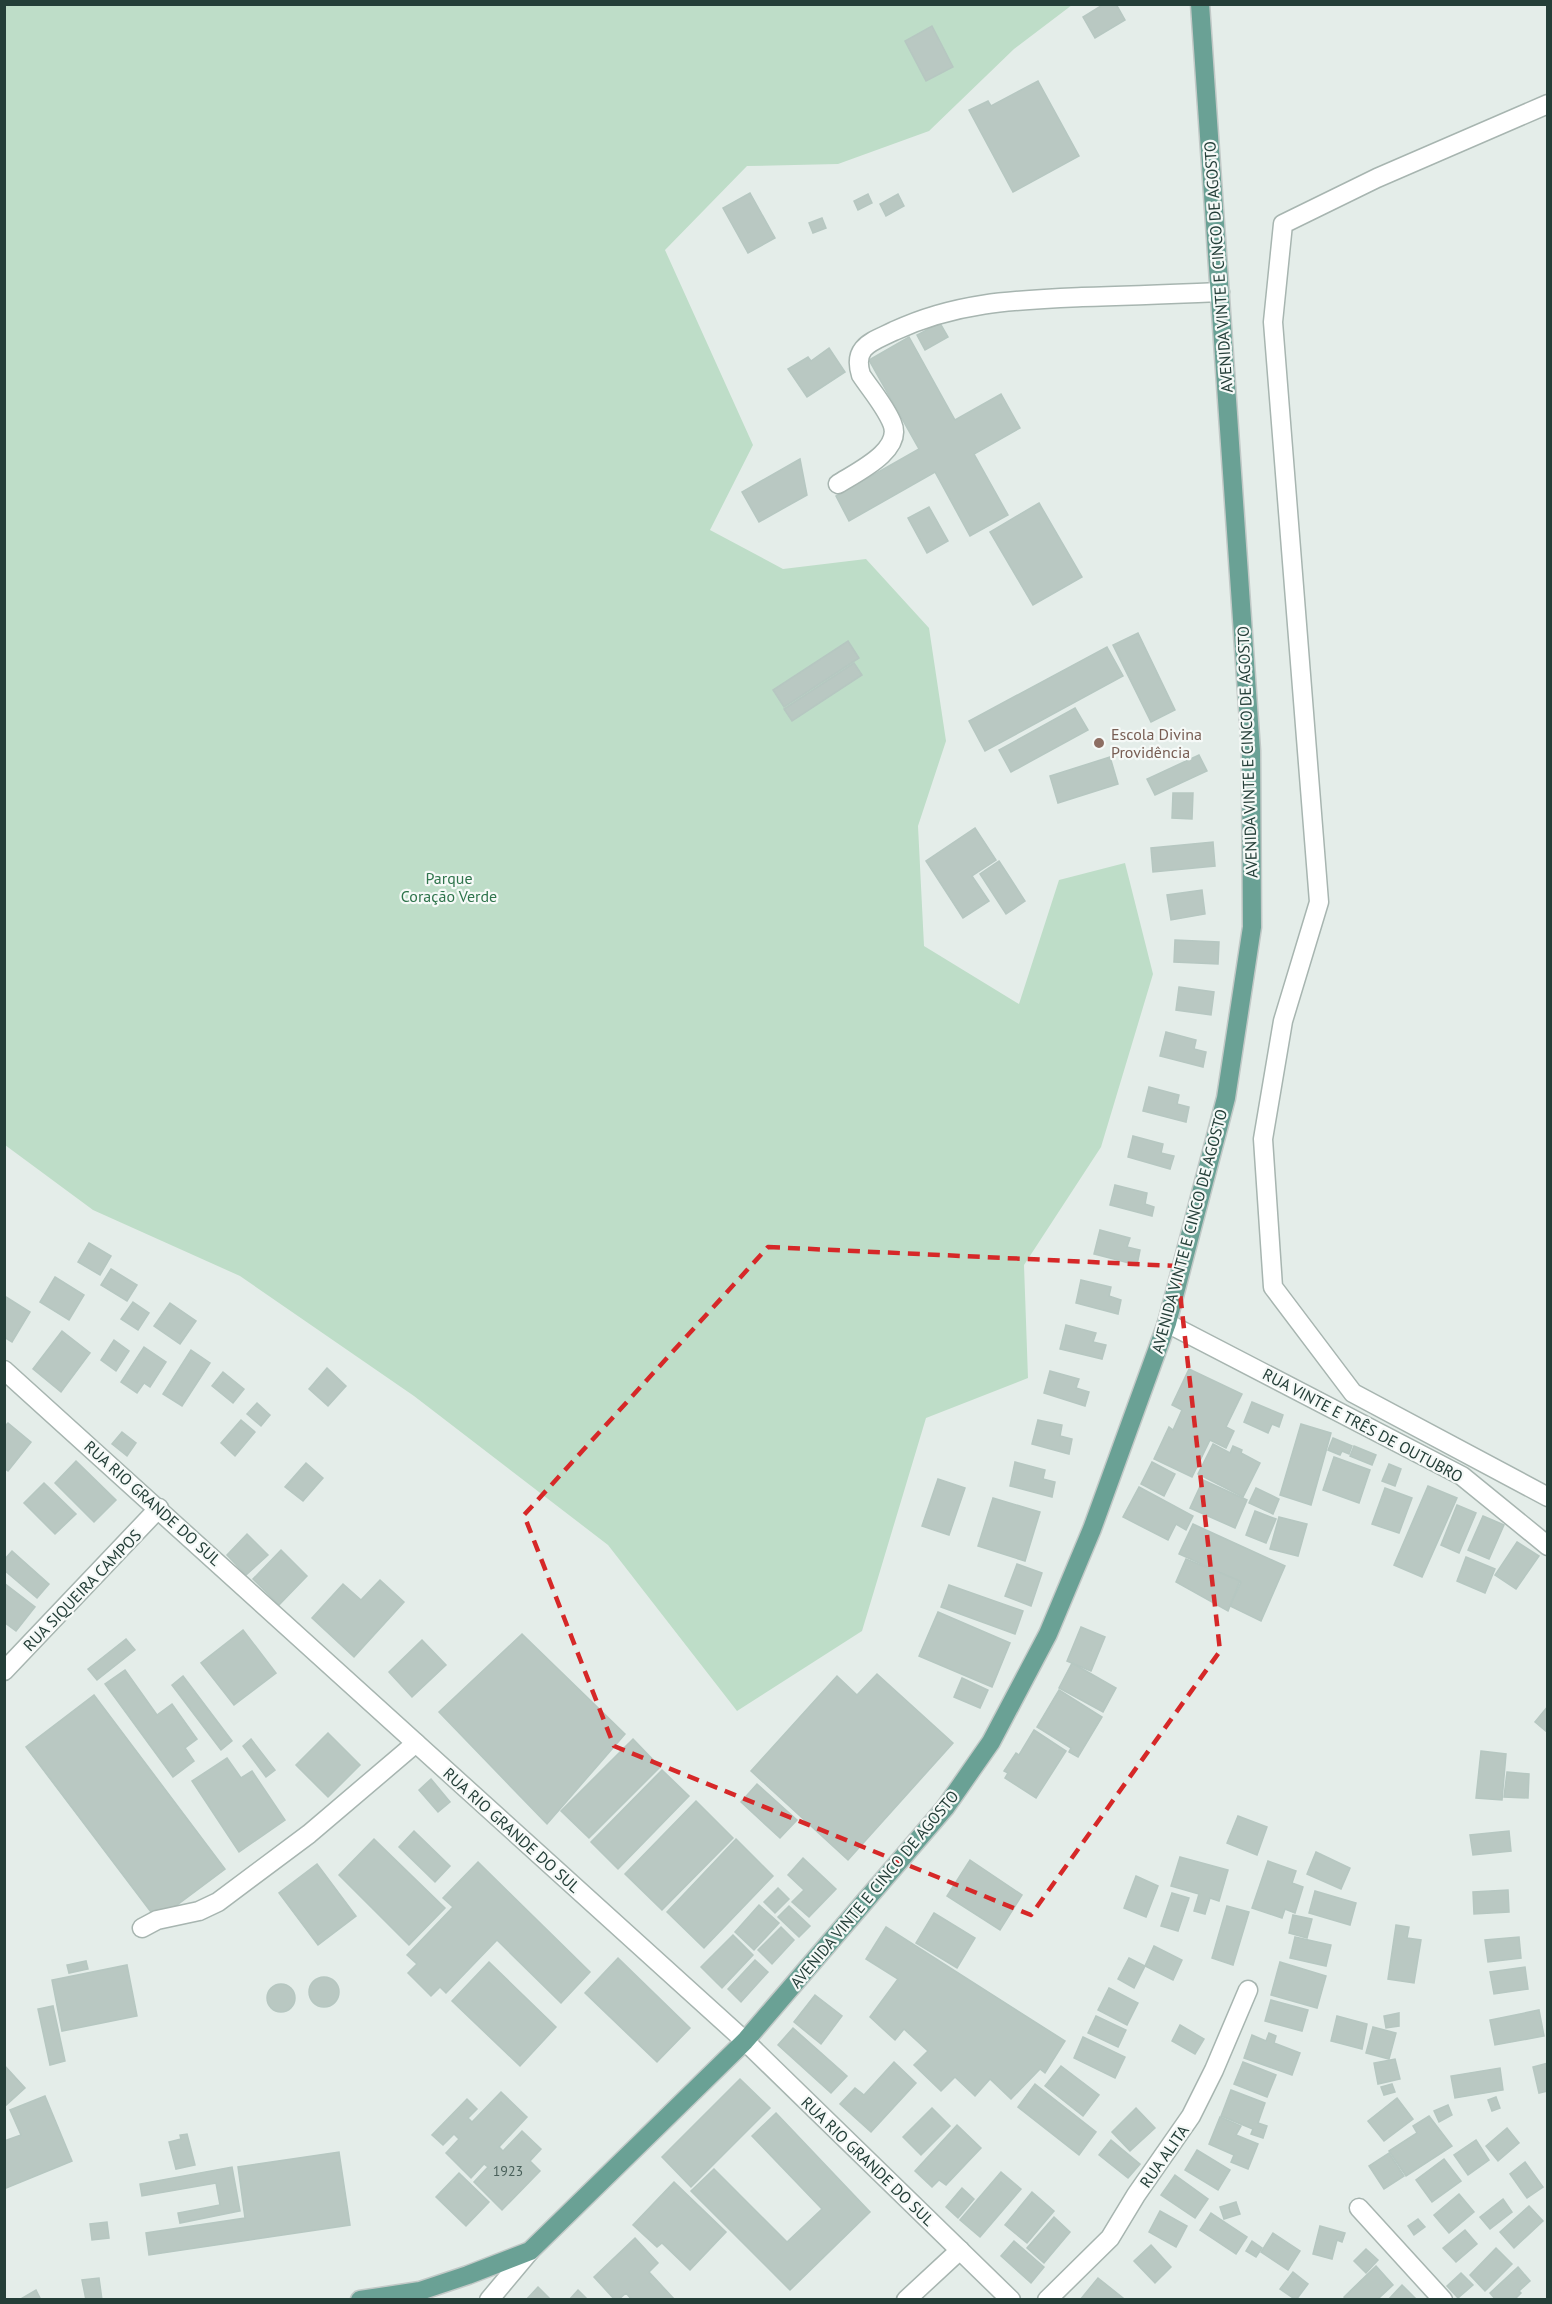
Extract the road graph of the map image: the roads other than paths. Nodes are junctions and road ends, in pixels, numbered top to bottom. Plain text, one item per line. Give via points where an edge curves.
1 (1200, 4) edge
2 (1548, 104) edge
3 (1220, 292) junction
4 (838, 484) dead end
5 (1167, 1323) junction
6 (4, 1370) edge
7 (1548, 1497) edge
8 (159, 1508) junction
9 (1548, 1546) edge
10 (4, 1671) edge
11 (416, 1743) junction
12 (142, 1928) dead end
13 (1248, 1990) dead end
14 (745, 2041) junction
15 (1359, 2208) dead end
16 (960, 2250) junction
17 (530, 2251) junction
18 (360, 2300) edge
19 (489, 2300) edge
20 (906, 2300) edge
21 (1011, 2300) edge
22 (1047, 2300) edge
23 (1443, 2300) edge

1 - 3 main road, AVENIDA VINTE E CINCO DE AGOSTO
2 - 7 street via 1377,178 1283,224 1273,322 1319,902 1283,1021 1263,1139 1273,1287 1353,1393
3 - 4 street via 994,302 937,313 875,339 861,352 859,368 892,423 894,437 885,452
3 - 5 main road, AVENIDA VINTE E CINCO DE AGOSTO via 1251,751 1252,927 1226,1098
5 - 9 street, RUA VINTE E TRÊS DE OUTUBRO via 1462,1476
5 - 14 main road, AVENIDA VINTE E CINCO DE AGOSTO via 1088,1540 1048,1634 991,1742 945,1808
6 - 8 street, RUA RIO GRANDE DO SUL
8 - 10 street, RUA SIQUEIRA CAMPOS
8 - 11 street, RUA RIO GRANDE DO SUL
11 - 12 street via 309,1834 218,1902
11 - 14 street, RUA RIO GRANDE DO SUL
13 - 22 street, RUA ALITA via 1191,2116 1110,2238
14 - 16 street, RUA RIO GRANDE DO SUL
14 - 17 main road, AVENIDA VINTE E CINCO DE AGOSTO
15 - 23 street
16 - 20 street
16 - 21 street, RUA RIO GRANDE DO SUL
17 - 18 main road, AVENIDA VINTE E CINCO DE AGOSTO via 420,2291
17 - 19 street

